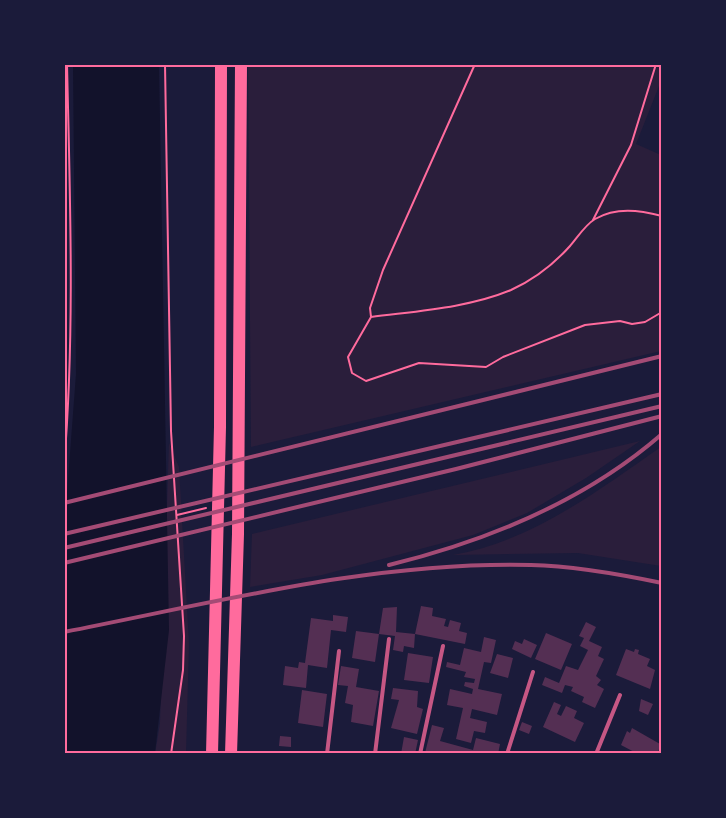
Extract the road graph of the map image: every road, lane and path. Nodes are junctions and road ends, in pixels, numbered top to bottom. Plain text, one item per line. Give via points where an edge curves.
1 (67, 64) edge
2 (165, 64) edge
3 (221, 64) edge
4 (241, 64) edge
5 (475, 64) edge
6 (656, 64) edge
7 (662, 216) edge
8 (593, 220) junction
9 (662, 312) edge
10 (370, 317) junction
11 (64, 466) edge
12 (218, 504) junction
13 (177, 515) junction
14 (389, 639) dead end
15 (443, 645) dead end
16 (339, 651) dead end
17 (533, 672) dead end
18 (620, 695) dead end
19 (171, 753) edge
20 (212, 753) edge
21 (231, 753) edge
22 (327, 753) edge
23 (375, 753) edge
24 (420, 753) edge
25 (507, 753) edge
26 (596, 753) edge

1 - 11 path via 71,276 69,413
2 - 13 path via 171,431
3 - 12 highway
4 - 21 highway via 238,534
5 - 10 path via 383,270
6 - 8 path via 631,145
7 - 8 path via 639,210 616,211
8 - 10 path via 560,257 528,282 508,291 447,306
9 - 10 path via 645,322 585,326 486,367 419,363 366,381 352,373 348,357
12 - 13 path
12 - 20 highway
13 - 19 path via 184,636
14 - 23 lane
15 - 24 lane
16 - 22 lane
17 - 25 lane
18 - 26 lane

